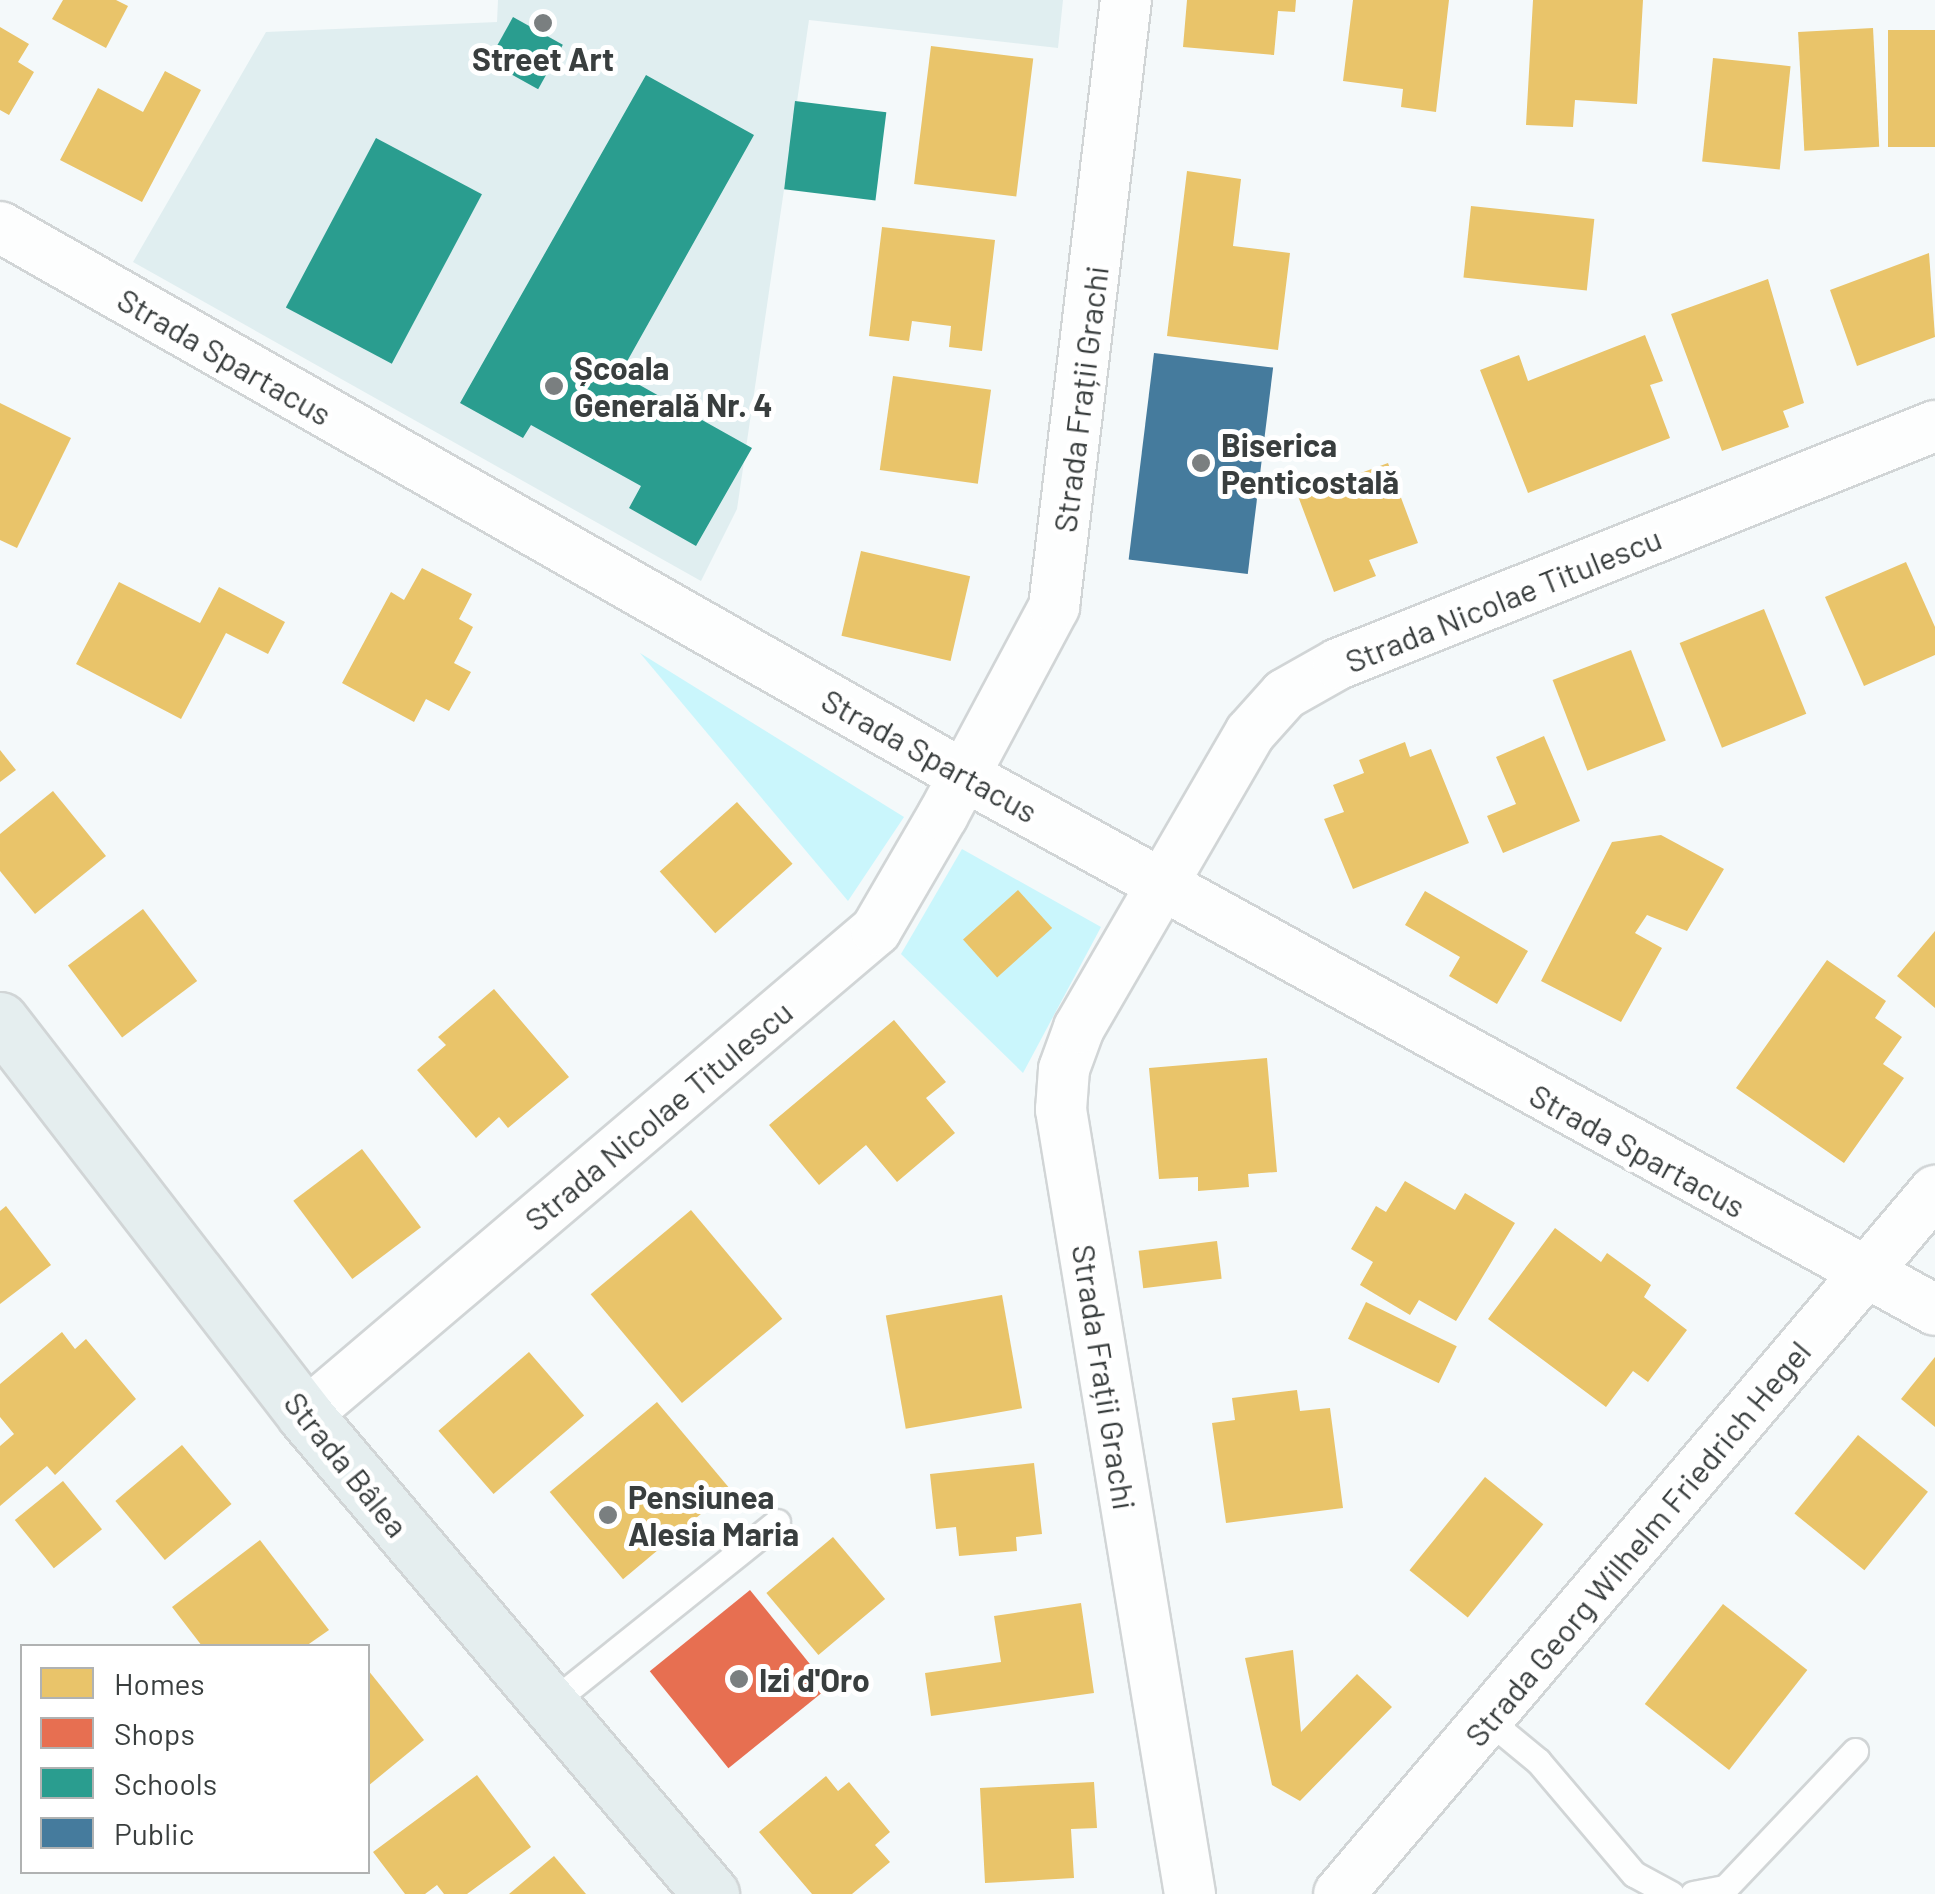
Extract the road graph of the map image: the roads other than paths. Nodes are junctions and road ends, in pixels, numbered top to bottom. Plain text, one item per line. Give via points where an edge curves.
1 (1126, 0) edge
2 (0, 228) edge
3 (1935, 426) edge
4 (966, 776) junction
5 (1164, 884) junction
6 (0, 1020) edge
7 (1935, 1191) edge
8 (1864, 1276) junction
9 (1935, 1310) edge
10 (305, 1415) junction
11 (777, 1522) dead end
12 (550, 1704) junction
13 (1487, 1719) junction
14 (1854, 1751) dead end
15 (710, 1894) edge
16 (1190, 1894) edge
17 (1339, 1894) edge
18 (1670, 1894) edge
19 (1694, 1894) edge

1 - 4 street, Strada Frații Grachi via 1054,607
2 - 4 street, Strada Spartacus
3 - 5 street, Strada Nicolae Titulescu via 1338,664 1284,694 1250,732
4 - 5 street, Strada Spartacus
4 - 10 street, Strada Nicolae Titulescu via 876,930
5 - 8 street, Strada Spartacus
5 - 16 street, Strada Frații Grachi via 1080,1028 1064,1069 1061,1110
6 - 10 main road, Strada Bâlea
7 - 8 street, Strada Georg Wilhelm Friedrich Hegel
8 - 9 street, Strada Spartacus
8 - 13 street, Strada Georg Wilhelm Friedrich Hegel
10 - 12 main road, Strada Bâlea
11 - 12 lane
12 - 15 main road, Strada Bâlea
13 - 17 street, Strada Georg Wilhelm Friedrich Hegel
13 - 18 lane via 1538,1761 1634,1874
14 - 19 lane via 1724,1888

